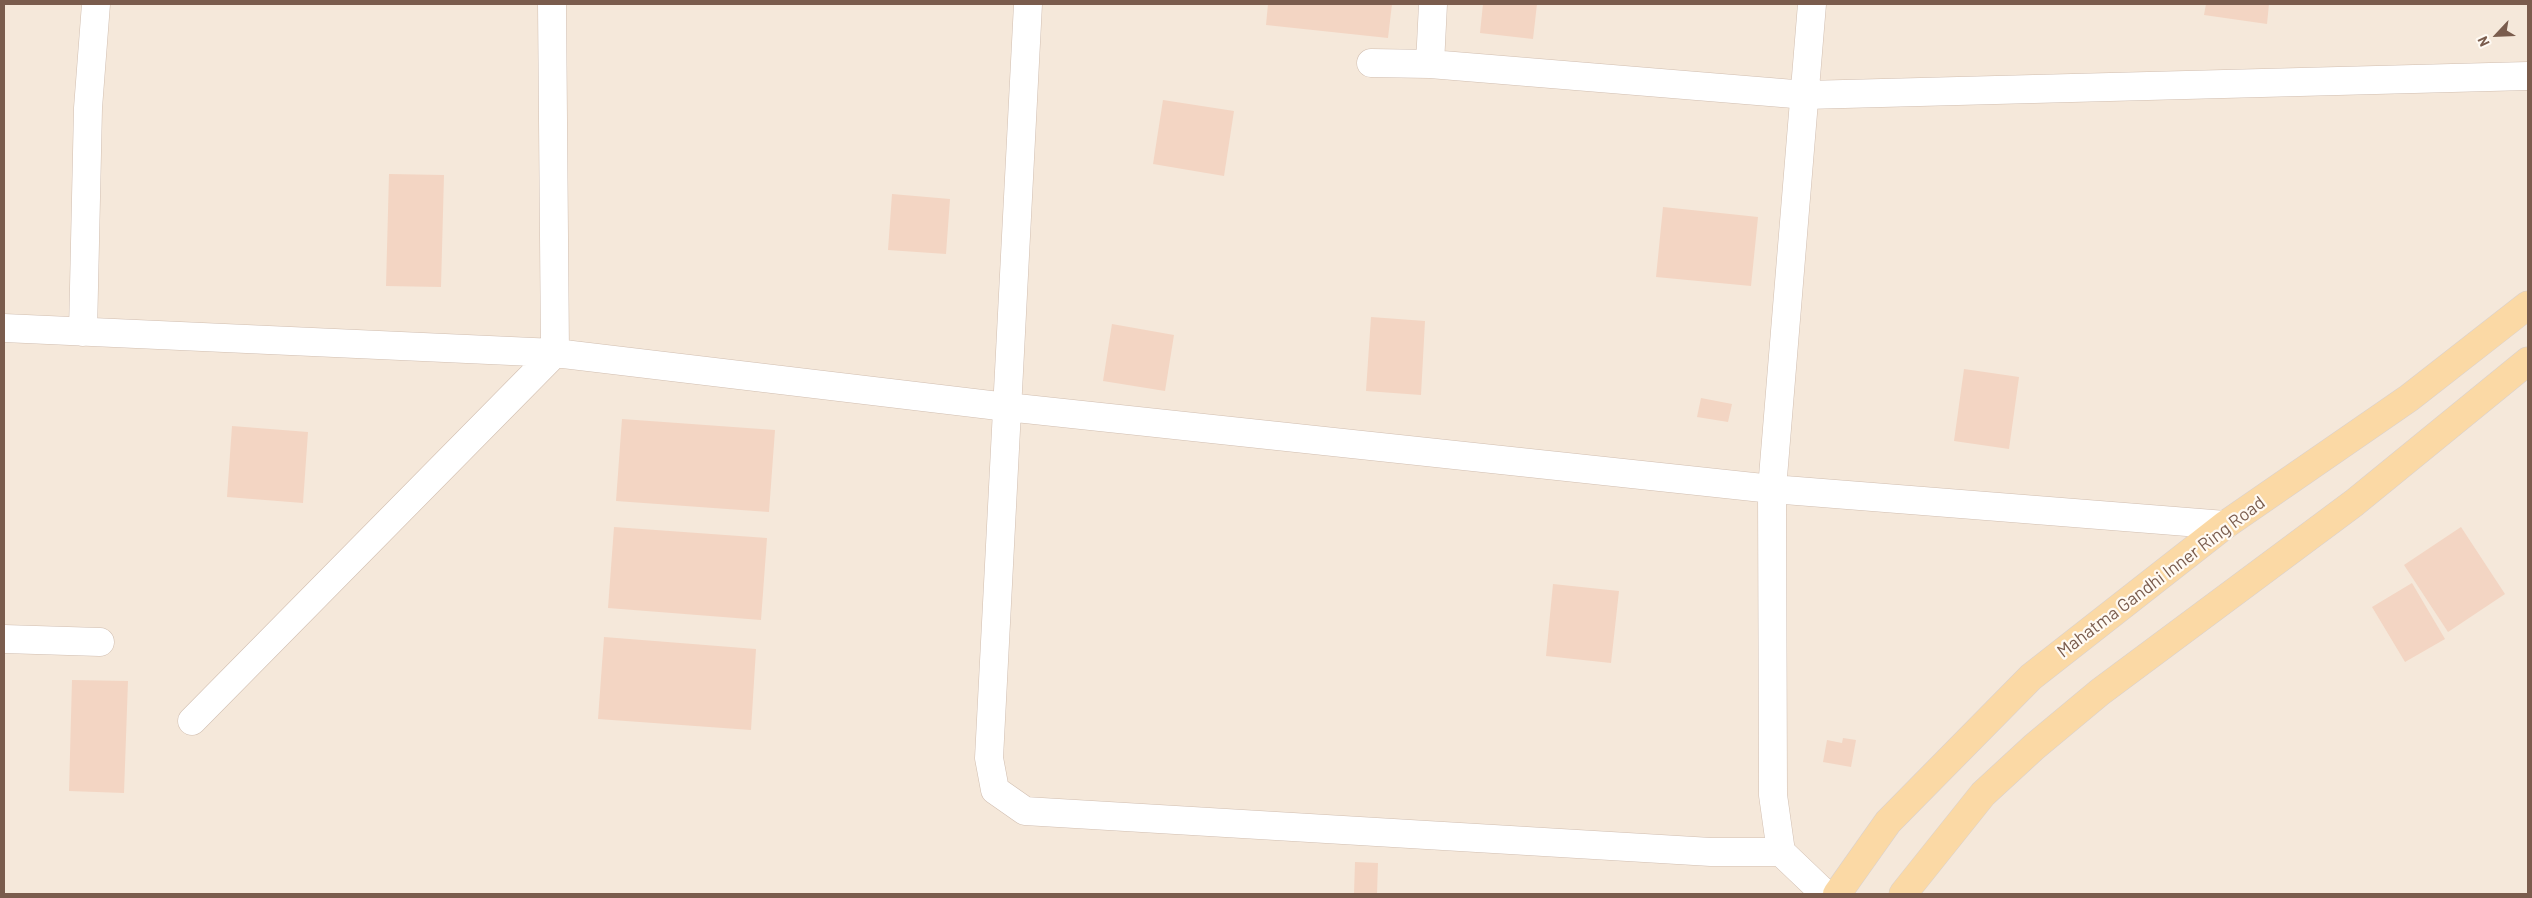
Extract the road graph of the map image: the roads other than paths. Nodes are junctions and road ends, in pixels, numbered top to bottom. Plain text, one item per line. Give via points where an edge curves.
1 (96, 4) edge
2 (552, 4) edge
3 (1028, 4) edge
4 (1433, 4) edge
5 (1812, 4) edge
6 (1371, 63) dead end
7 (1430, 64) junction
8 (2528, 76) edge
9 (1806, 95) junction
10 (2528, 305) edge
11 (4, 328) edge
12 (83, 332) junction
13 (555, 353) junction
14 (2528, 361) edge
15 (1007, 407) junction
16 (1772, 489) junction
17 (2225, 526) junction
18 (4, 639) edge
19 (100, 642) dead end
20 (192, 721) dead end
21 (1781, 852) junction
22 (1825, 894) edge
23 (1837, 894) edge
24 (1903, 894) edge

1 - 12 street via 88,108
2 - 13 street
3 - 15 street
4 - 7 street
5 - 9 street
6 - 7 street
7 - 9 street
8 - 9 street
9 - 16 street
10 - 17 main road, Mahatma Gandhi Inner Ring Road via 2409,398
11 - 12 street
12 - 13 street
13 - 15 street
13 - 20 street
14 - 24 main road via 2354,503 2100,692 2034,748 1983,794
15 - 16 street
15 - 21 street via 989,758 995,790 1025,811 1701,851
16 - 17 street
16 - 21 street via 1773,795
17 - 23 main road, Mahatma Gandhi Inner Ring Road via 2031,677 1888,822
18 - 19 street
21 - 22 street

